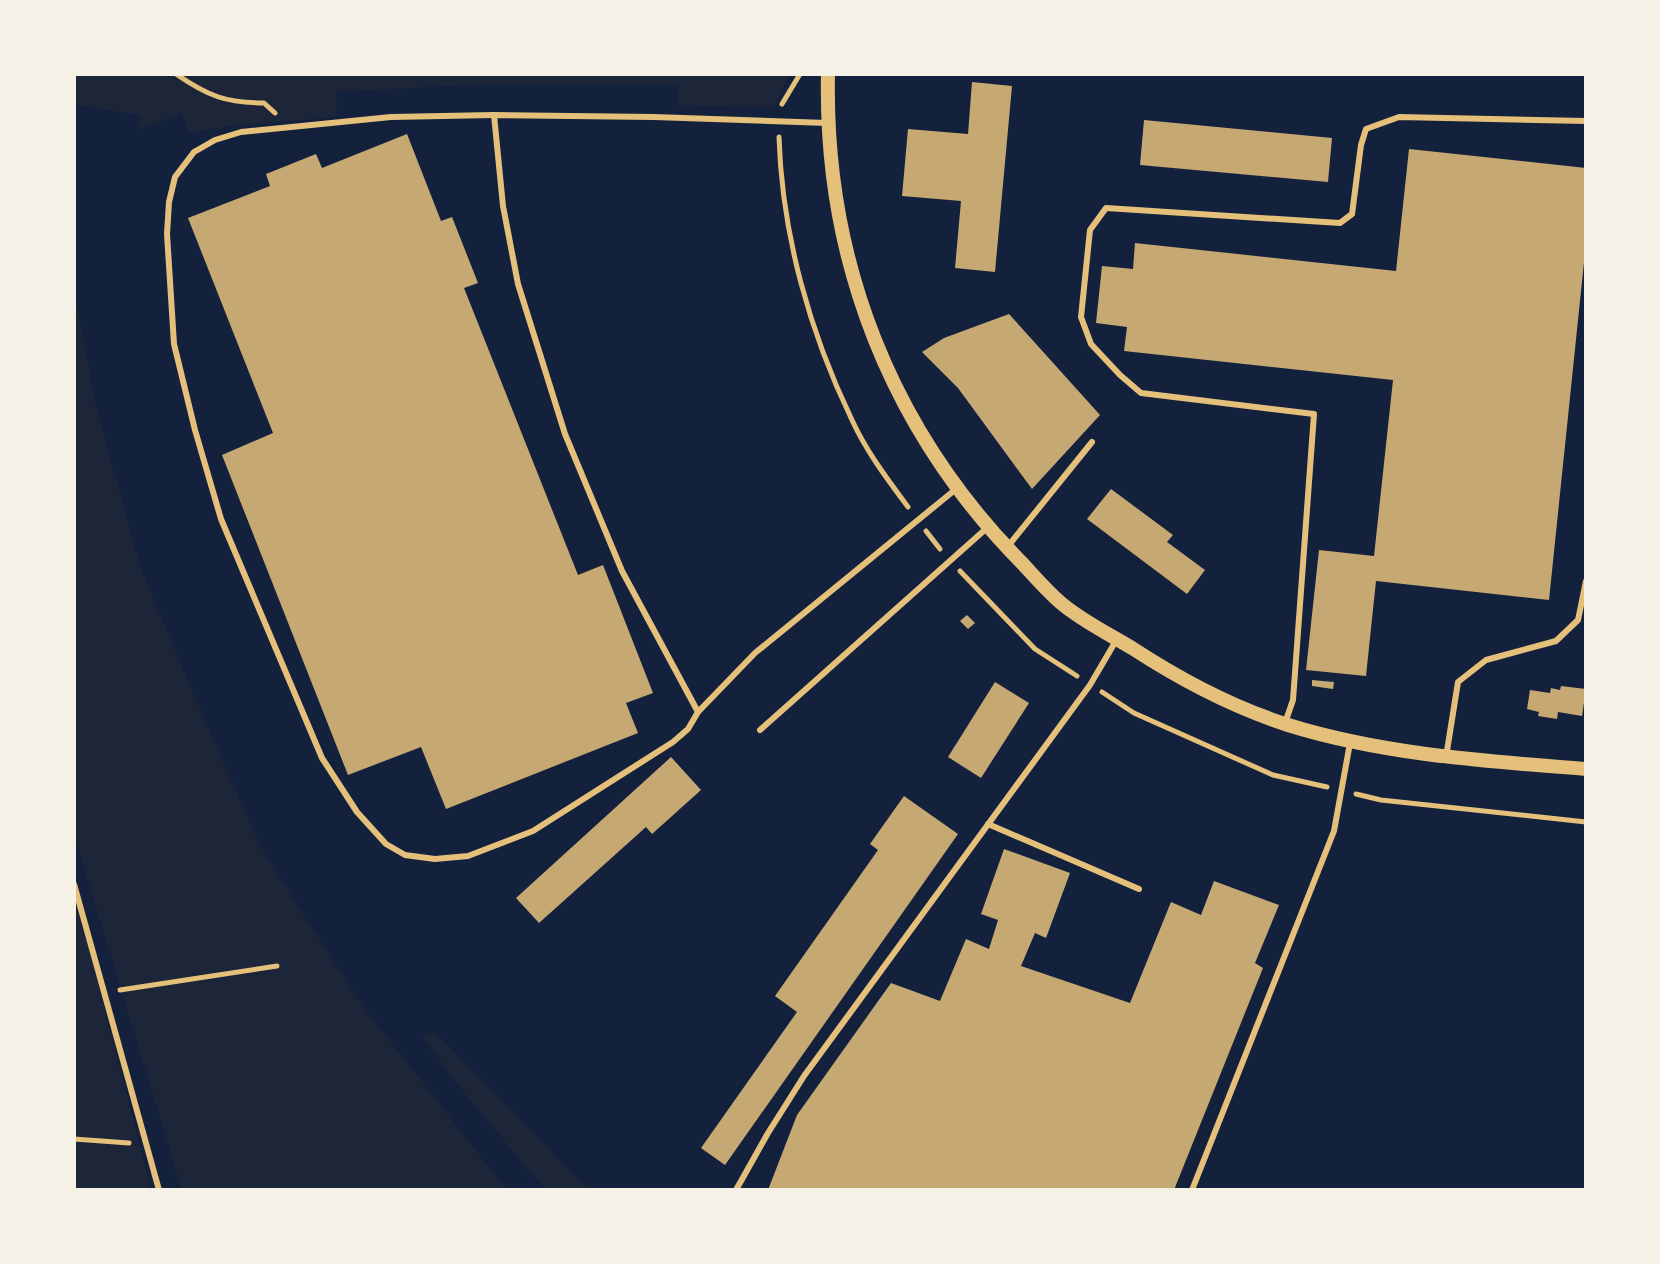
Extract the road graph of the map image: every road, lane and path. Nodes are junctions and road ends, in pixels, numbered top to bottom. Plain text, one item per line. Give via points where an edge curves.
1 (176, 74) edge
2 (800, 74) edge
3 (828, 74) edge
4 (494, 115) junction
5 (1586, 121) edge
6 (827, 123) junction
7 (779, 124) junction
8 (272, 126) dead end
9 (1092, 442) dead end
10 (956, 489) junction
11 (918, 520) junction
12 (988, 527) junction
13 (1007, 548) junction
14 (950, 560) junction
15 (1586, 581) edge
16 (1117, 639) junction
17 (1090, 685) junction
18 (698, 712) junction
19 (1285, 723) junction
20 (760, 730) dead end
21 (1350, 739) junction
22 (1446, 757) junction
23 (1586, 769) edge
24 (1340, 790) junction
25 (1586, 822) edge
26 (988, 824) junction
27 (74, 884) edge
28 (1139, 889) dead end
29 (277, 966) dead end
30 (103, 993) junction
31 (74, 1139) edge
32 (146, 1144) junction
33 (159, 1190) edge
34 (736, 1190) edge
35 (1192, 1190) edge

1 - 8 path via 233,103 264,103 275,112
2 - 7 path via 780,107
3 - 6 street
4 - 7 lane
4 - 18 lane via 518,284 565,434 622,571
4 - 18 lane via 391,117 241,132 194,152 175,177 167,234 174,344 221,519 322,758 357,812 386,844 405,855 468,856 533,831 673,742
5 - 19 lane via 1399,117 1366,129 1352,214 1340,223 1106,208 1090,230 1081,317 1091,344 1141,393 1314,414 1293,700
6 - 7 lane
6 - 10 street via 845,247 862,309 885,369
7 - 11 path via 780,170 810,318 852,421
9 - 13 lane
10 - 11 lane
10 - 12 street
11 - 14 path
11 - 18 lane via 755,653
12 - 13 street
12 - 14 lane
13 - 16 street via 1062,604
14 - 17 path via 1035,649
14 - 20 lane
15 - 22 lane via 1578,620 1556,641 1486,660 1458,682
16 - 17 lane
16 - 19 street via 1223,701
17 - 24 path via 1134,713 1273,775
17 - 26 lane
19 - 21 street
21 - 22 street
21 - 24 lane
22 - 23 street
24 - 25 path via 1381,800
24 - 35 lane via 1334,831
26 - 28 lane
26 - 34 lane via 804,1076
27 - 30 lane
29 - 30 path
30 - 32 lane
31 - 32 path
32 - 33 lane

